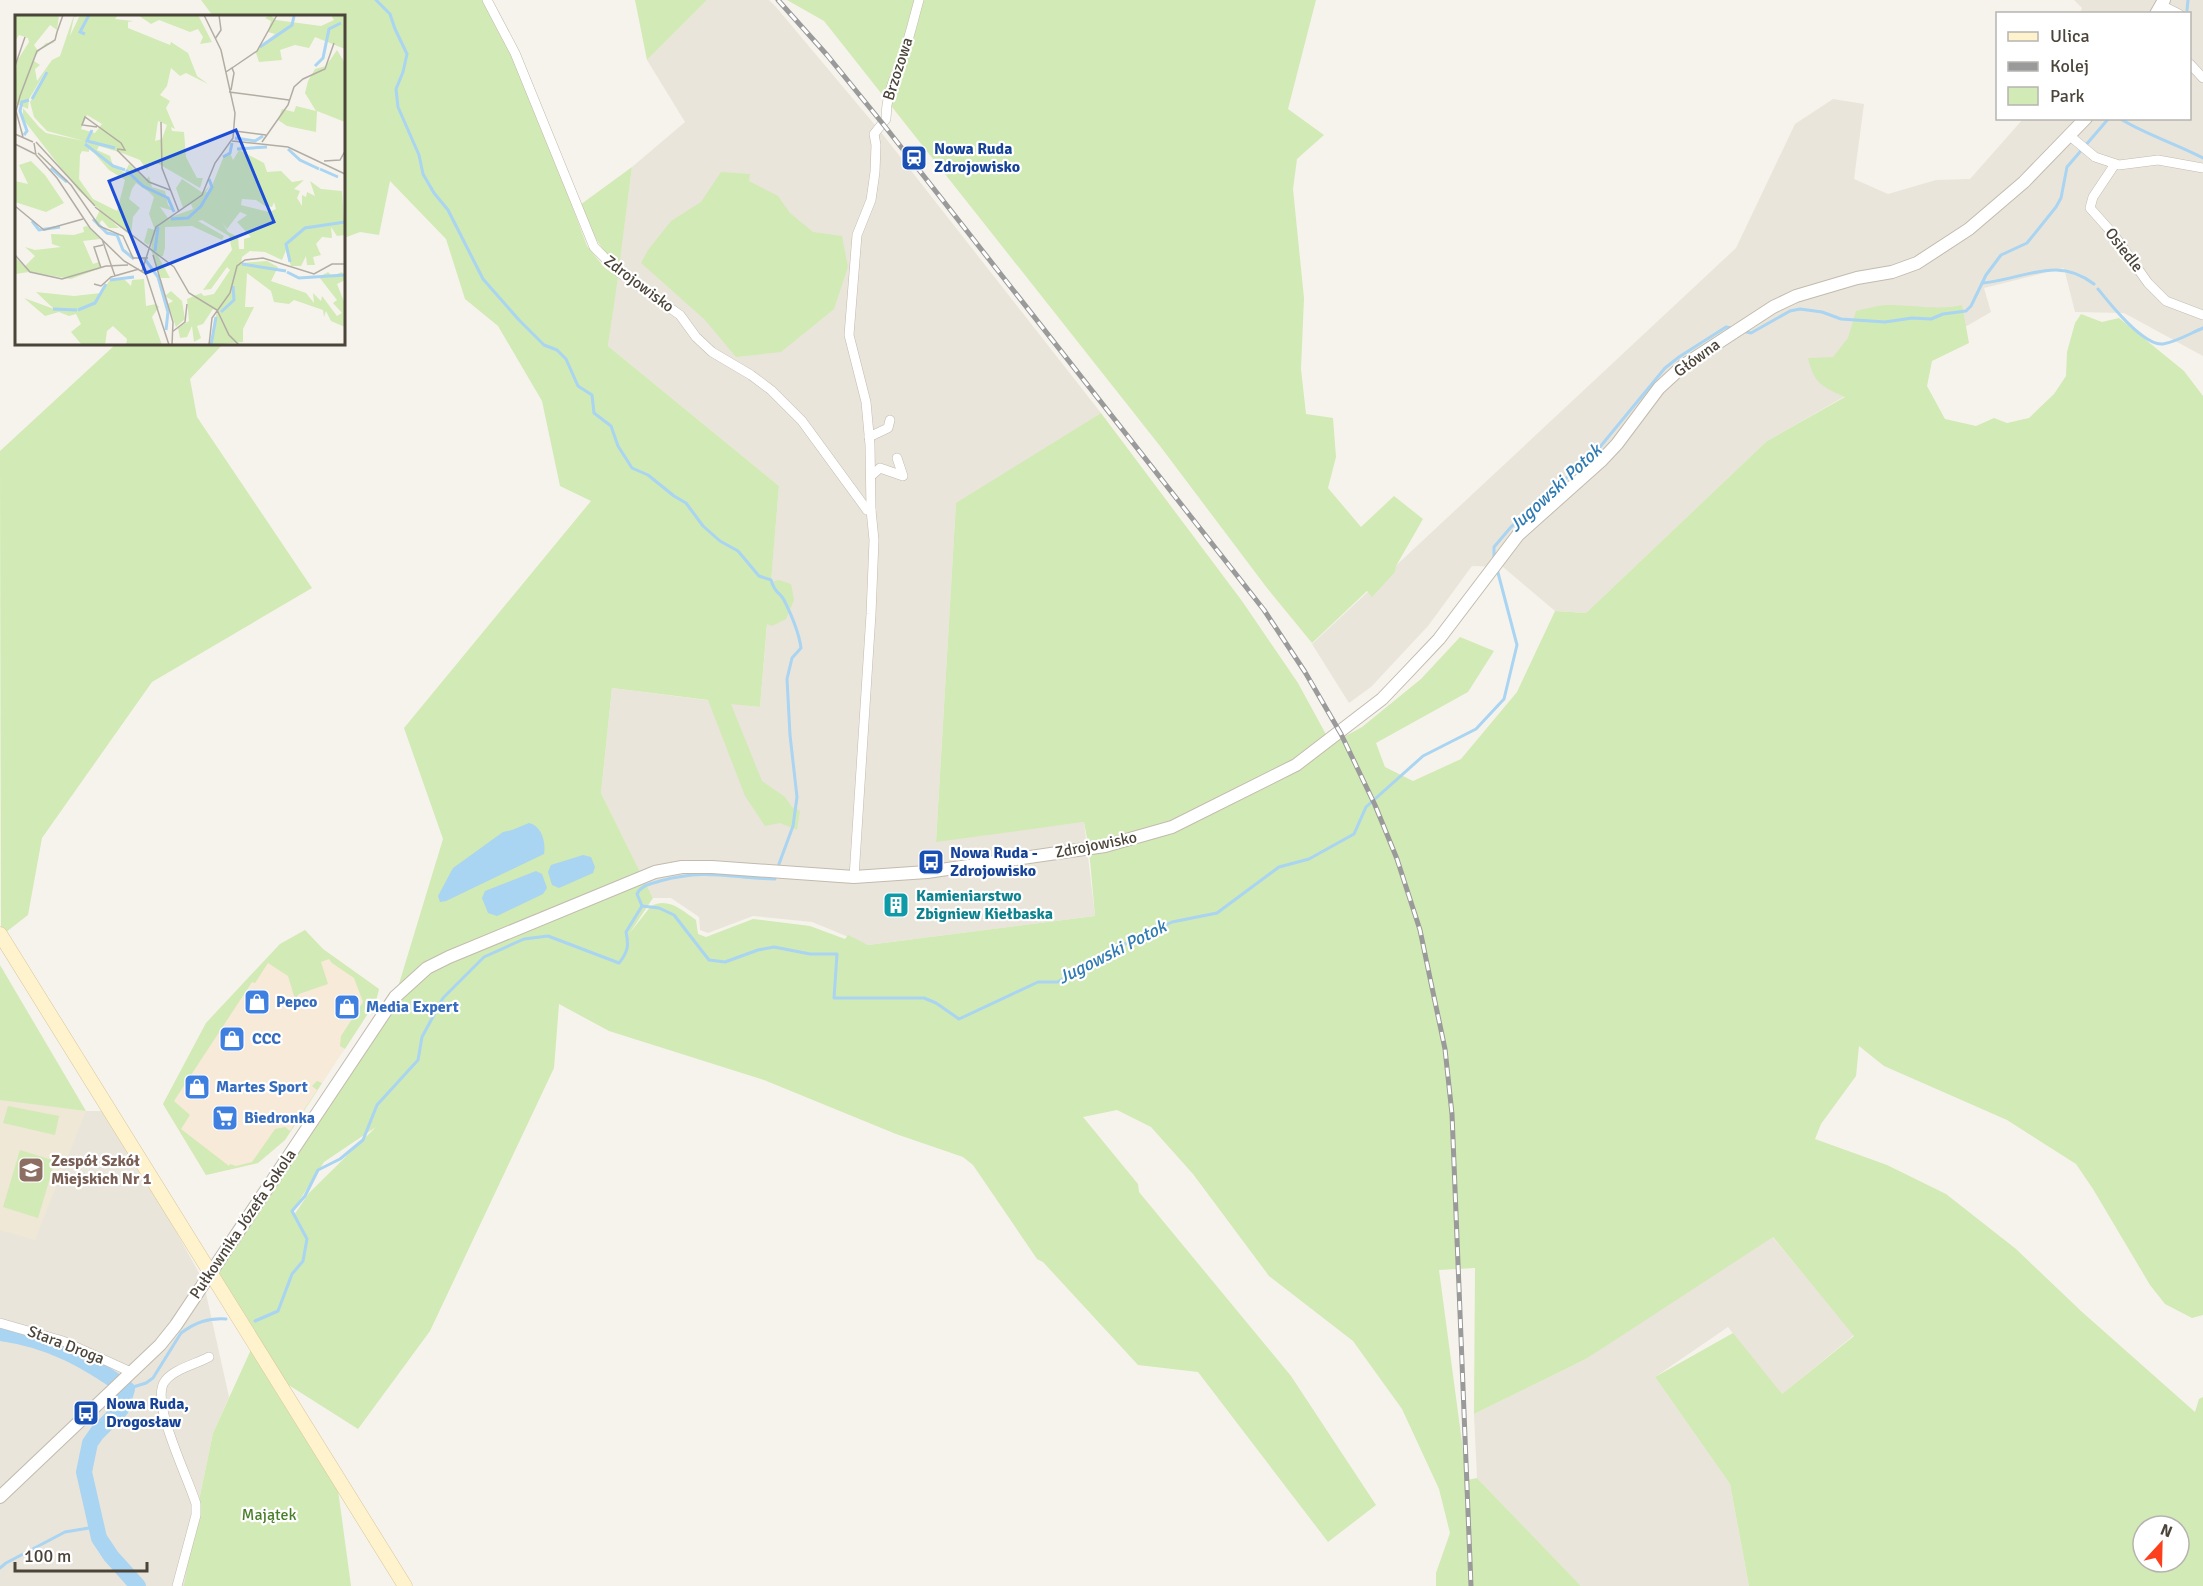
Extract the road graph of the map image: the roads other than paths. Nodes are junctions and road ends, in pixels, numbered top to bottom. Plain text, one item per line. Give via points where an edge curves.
1 (487, 0) edge
2 (919, 0) edge
3 (2160, 6) edge
4 (2174, 12) edge
5 (2191, 65) edge
6 (2203, 78) edge
7 (2085, 120) edge
8 (2074, 140) junction
9 (2115, 164) junction
10 (2203, 168) edge
11 (2203, 315) edge
12 (890, 420) dead end
13 (869, 437) junction
14 (897, 458) dead end
15 (871, 476) junction
16 (871, 510) junction
17 (1382, 699) joint
18 (854, 877) junction
19 (0, 934) edge
20 (210, 1273) junction
21 (0, 1323) edge
22 (209, 1357) dead end
23 (127, 1375) junction
24 (0, 1497) edge
25 (177, 1586) edge
26 (405, 1586) edge

1 - 16 street, Zdrojowisko via 515,53 594,247 620,273 680,315 712,352 771,390 802,421 867,510
2 - 13 street, Brzozowa via 889,89 886,120 874,134 871,200 857,235 849,335 866,402
3 - 4 street
5 - 6 street
7 - 8 street, Główna
8 - 9 street via 2088,153
8 - 17 street, Główna via 1969,229 1917,263 1796,296 1703,351 1671,376 1602,460 1518,535 1439,639
9 - 10 street via 2158,160
9 - 11 street, Osiedle via 2090,208 2166,301
12 - 13 street via 888,428
13 - 15 street
14 - 15 street via 903,476 880,468
15 - 16 street
16 - 18 street via 874,560
17 - 18 street, Zdrojowisko via 1296,765 1172,827 1105,846 927,872
18 - 20 street, Pułkownika Józefa Sokola via 712,867 655,872 427,968 395,997
19 - 20 main road
20 - 23 street, Pułkownika Józefa Sokola via 160,1345
20 - 26 main road
21 - 23 street, Stara Droga via 63,1341
22 - 25 street via 171,1375 160,1392 163,1414 196,1504
23 - 24 street, Pułkownika Józefa Sokola

